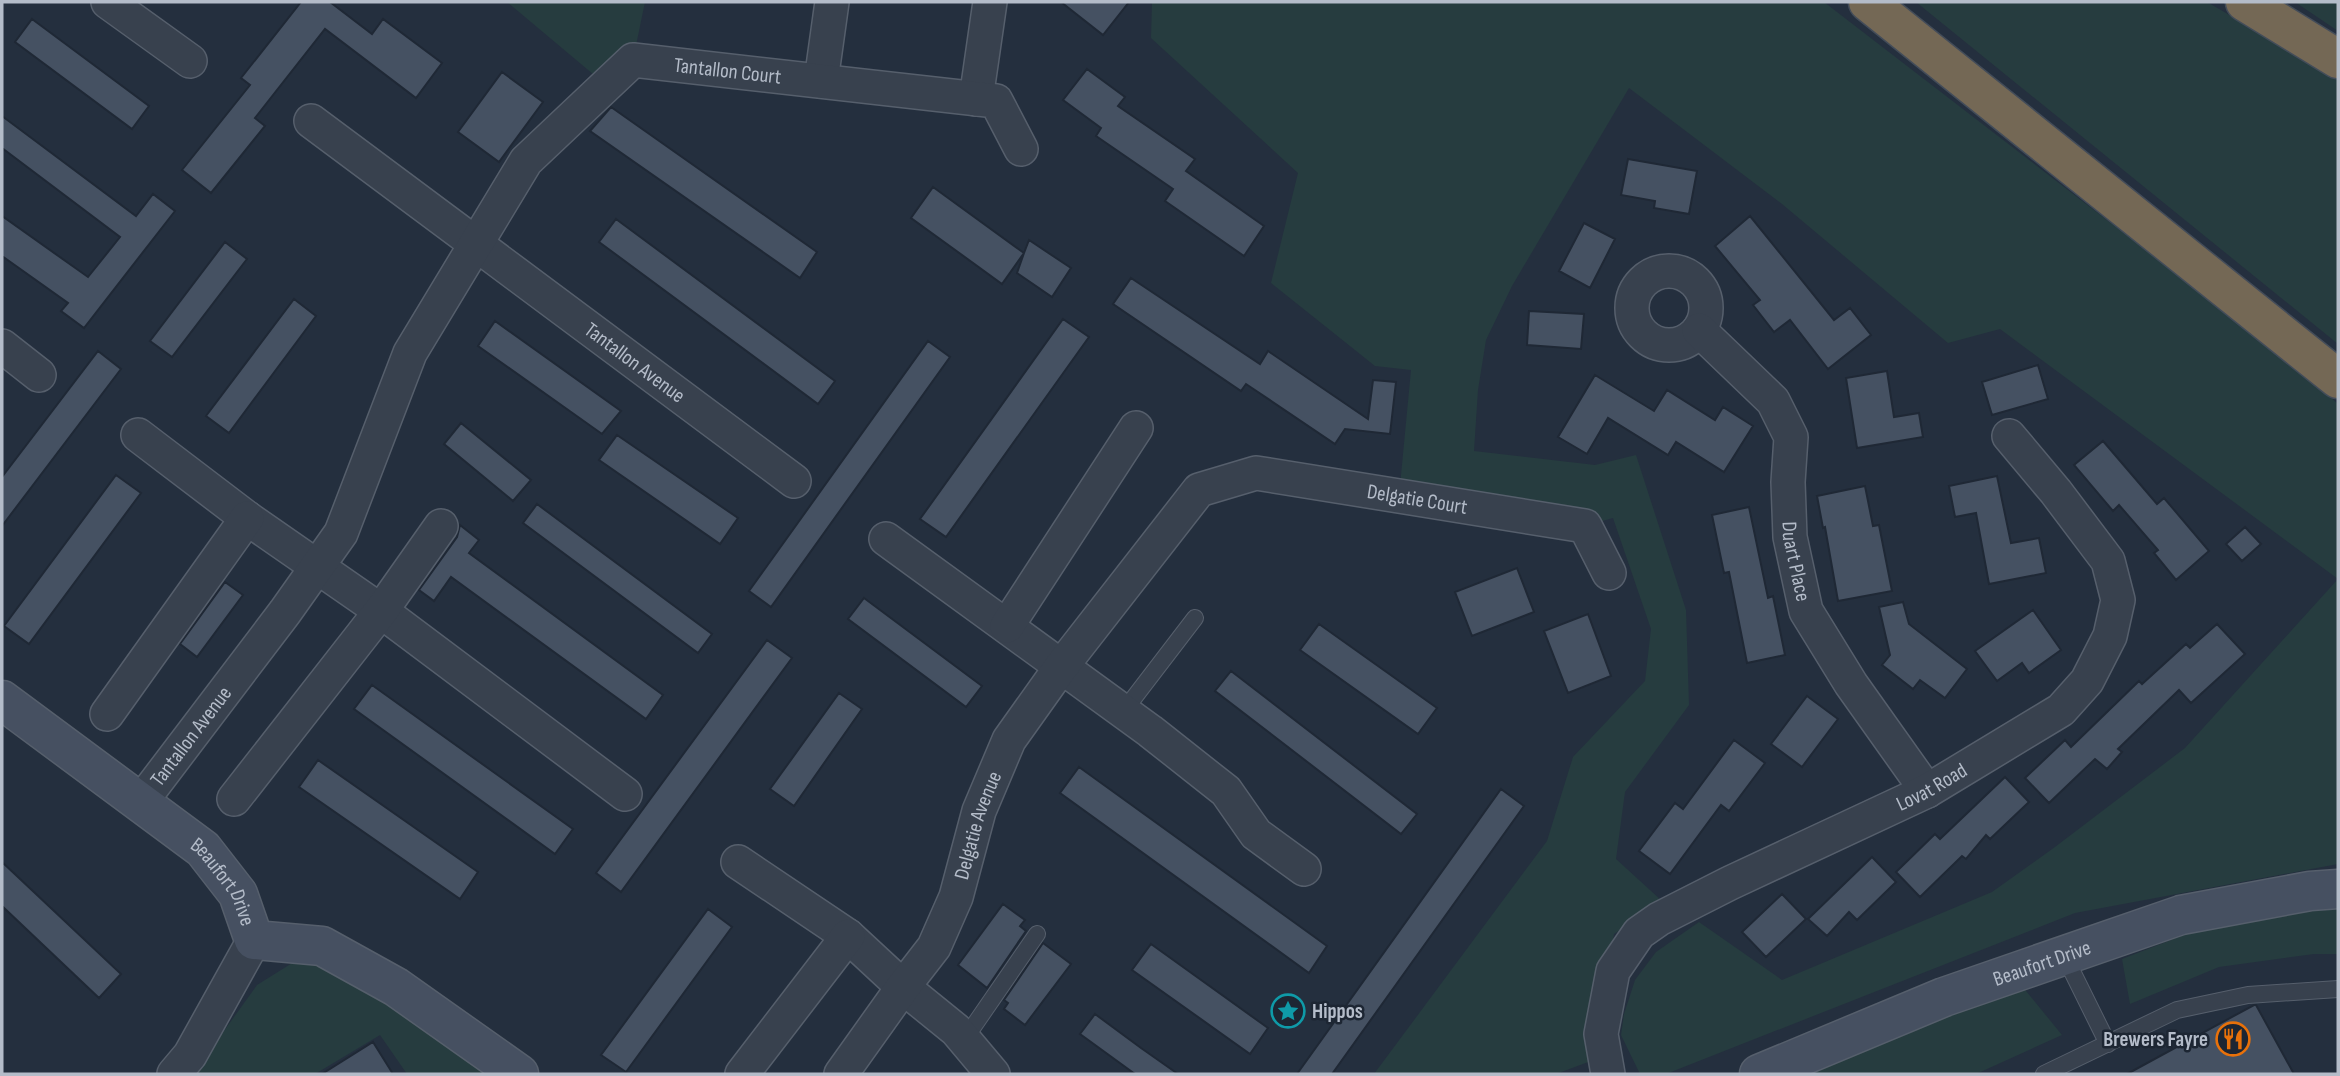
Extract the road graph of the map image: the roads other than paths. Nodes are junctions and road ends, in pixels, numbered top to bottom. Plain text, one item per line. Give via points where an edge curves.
1 (108, 2) edge
2 (832, 2) edge
3 (990, 2) edge
4 (1868, 2) edge
5 (2245, 2) edge
6 (2338, 59) edge
7 (633, 60) joint
8 (190, 61) dead end
9 (821, 81) junction
10 (976, 99) junction
11 (311, 121) dead end
12 (1021, 149) dead end
13 (476, 244) junction
14 (1699, 330) dead end
15 (2, 346) edge
16 (39, 375) dead end
17 (2338, 379) edge
18 (1136, 428) dead end
19 (138, 435) dead end
20 (2009, 436) dead end
21 (794, 481) dead end
22 (1199, 491) joint
23 (247, 518) junction
24 (441, 526) dead end
25 (886, 539) dead end
26 (316, 568) junction
27 (1609, 573) dead end
28 (381, 611) junction
29 (1195, 618) dead end
30 (1007, 626) junction
31 (1061, 667) junction
32 (2, 700) edge
33 (1123, 712) junction
34 (107, 714) dead end
35 (1927, 791) junction
36 (625, 794) dead end
37 (234, 799) dead end
38 (140, 803) junction
39 (738, 862) dead end
40 (1304, 869) dead end
41 (2338, 889) edge
42 (1037, 934) dead end
43 (848, 936) junction
44 (254, 940) junction
45 (2064, 956) junction
46 (903, 987) junction
47 (2338, 989) edge
48 (964, 1040) junction
49 (2108, 1044) junction
50 (174, 1074) edge
51 (519, 1074) edge
52 (742, 1074) edge
53 (841, 1074) edge
54 (993, 1074) edge
55 (1608, 1074) edge
56 (1759, 1074) edge
57 (2044, 1074) edge

1 - 8 street
2 - 9 street
3 - 10 street
4 - 17 highway
5 - 6 highway
7 - 9 street, Tantallon Court
7 - 13 street, Tantallon Avenue via 526,161
9 - 10 street, Tantallon Court
10 - 12 street, Tantallon Court via 996,102
11 - 13 street, Tantallon Avenue
13 - 21 street, Tantallon Avenue
13 - 26 street, Tantallon Avenue via 410,353 341,533
14 - 35 street, Duart Place via 1773,401 1791,437 1790,537 1806,611
15 - 16 street
18 - 30 street
19 - 23 street
20 - 35 street, Lovat Road via 2108,561 2118,600 2110,636 2087,681 2061,710
22 - 27 street, Delgatie Court via 1256,473 1585,526
22 - 31 street, Delgatie Avenue
23 - 26 street
23 - 34 street
24 - 28 street
25 - 30 street
26 - 28 street
26 - 38 street, Tantallon Avenue
28 - 36 street
28 - 37 street
29 - 33 lane
30 - 31 street
31 - 33 street
31 - 46 street, Delgatie Avenue via 1009,740 979,811 934,947
32 - 38 street, Beaufort Drive
33 - 40 street via 1226,791 1256,834
35 - 55 street, Lovat Road via 1730,883 1639,933 1613,971 1601,1034
38 - 44 street, Beaufort Drive via 203,849 238,894
39 - 43 street
41 - 45 street, Beaufort Drive via 2182,915
42 - 48 lane
43 - 46 street
43 - 52 street
44 - 50 street via 190,1055
44 - 51 street, Beaufort Drive via 322,946 396,987
45 - 49 lane
45 - 56 street, Beaufort Drive via 1944,997
46 - 48 street
46 - 53 street, Delgatie Avenue
47 - 49 lane via 2248,995 2178,1010
48 - 54 street
49 - 57 lane

